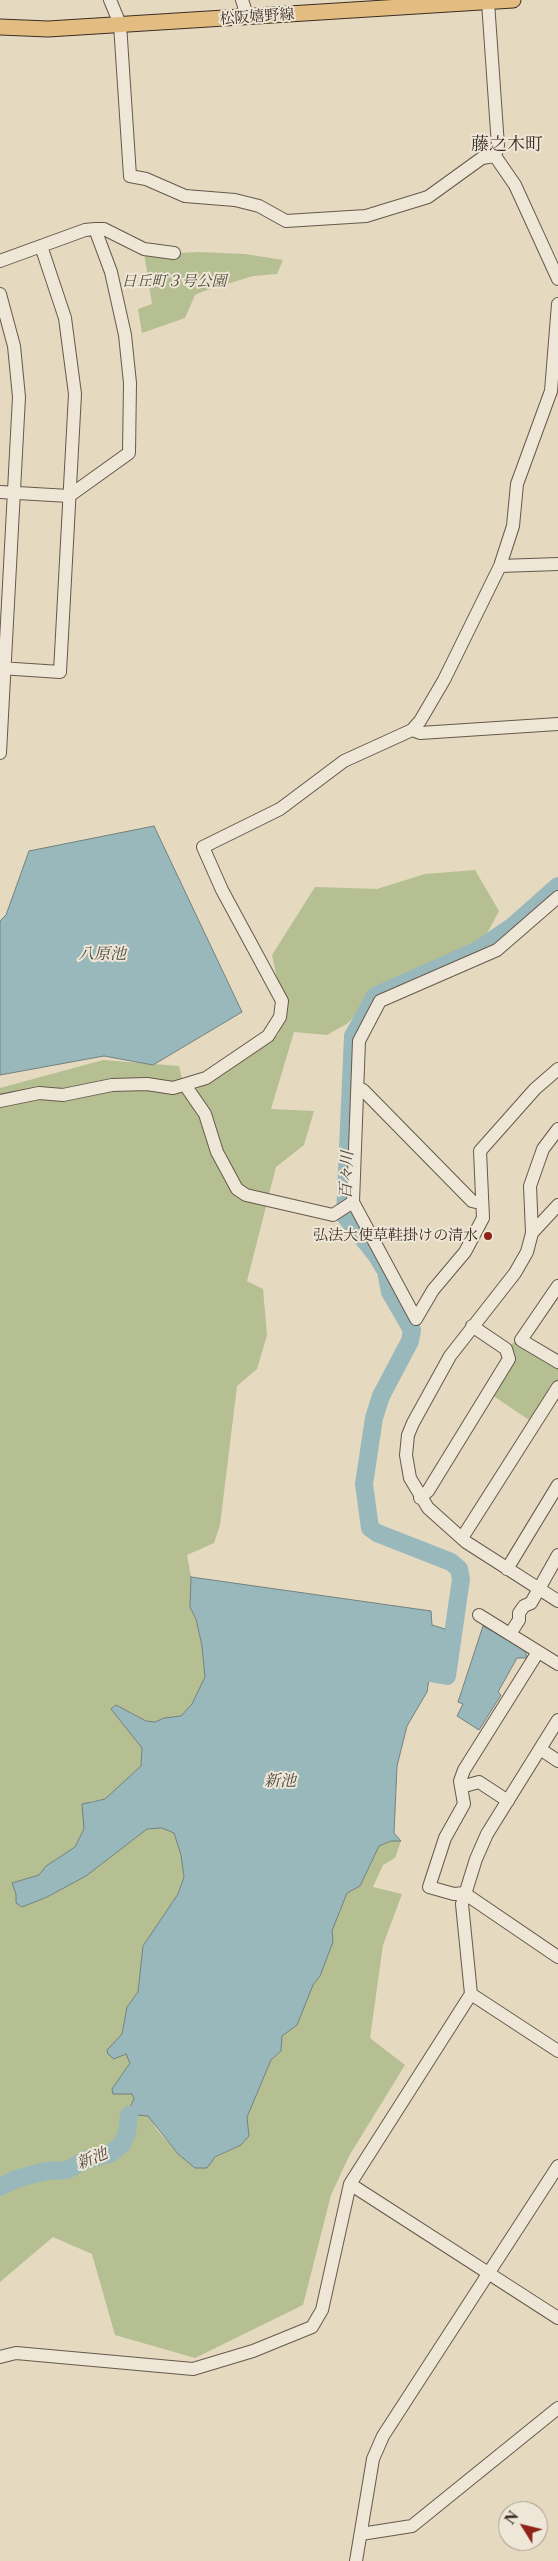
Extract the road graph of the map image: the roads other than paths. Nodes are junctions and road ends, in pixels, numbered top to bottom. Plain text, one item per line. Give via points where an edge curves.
1 (110, 0) edge
2 (242, 0) edge
3 (513, 0) edge
4 (488, 2) junction
5 (384, 4) edge
6 (248, 18) junction
7 (120, 24) junction
8 (0, 27) edge
9 (495, 156) junction
10 (95, 229) junction
11 (41, 246) junction
12 (174, 253) dead end
13 (0, 261) edge
14 (558, 279) edge
15 (0, 294) edge
16 (558, 304) edge
17 (0, 492) edge
18 (15, 493) junction
19 (69, 496) junction
20 (558, 564) edge
21 (500, 566) junction
22 (2, 669) edge
23 (1, 723) edge
24 (558, 724) edge
25 (412, 730) junction
26 (0, 753) edge
27 (558, 897) edge
28 (558, 1069) edge
29 (185, 1085) junction
30 (358, 1088) junction
31 (0, 1100) edge
32 (558, 1129) edge
33 (353, 1202) junction
34 (480, 1203) junction
35 (558, 1205) edge
36 (532, 1233) junction
37 (558, 1286) edge
38 (472, 1326) junction
39 (558, 1362) edge
40 (558, 1386) edge
41 (558, 1485) edge
42 (420, 1498) junction
43 (462, 1538) junction
44 (558, 1554) edge
45 (507, 1569) junction
46 (539, 1589) junction
47 (558, 1601) edge
48 (479, 1615) dead end
49 (510, 1634) junction
50 (538, 1652) junction
51 (558, 1664) edge
52 (558, 1720) edge
53 (540, 1749) junction
54 (558, 1761) edge
55 (461, 1787) junction
56 (508, 1801) junction
57 (464, 1893) junction
58 (558, 1957) edge
59 (471, 1994) junction
60 (558, 2051) edge
61 (558, 2166) edge
62 (350, 2184) junction
63 (488, 2274) junction
64 (558, 2318) edge
65 (0, 2357) edge
66 (558, 2408) edge
67 (361, 2534) junction
68 (356, 2561) edge

1 - 7 street
2 - 6 street
3 - 4 main road, 松阪嬉野線
4 - 5 main road, 松阪嬉野線
4 - 9 street via 498,146
5 - 6 main road, 松阪嬉野線
6 - 7 main road, 松阪嬉野線
7 - 8 main road, 松阪嬉野線 via 48,29
7 - 9 street via 130,176 146,179 185,196 235,200 260,206 286,221 366,216 428,197 482,158
9 - 14 street via 515,185
10 - 11 street
10 - 12 street via 104,228 144,249
10 - 19 street via 112,272 125,335 130,383 129,453
11 - 13 street
11 - 19 street via 62,305 73,373 75,394
15 - 18 street via 11,334 18,384
16 - 21 street via 551,391 517,484 513,526
17 - 18 street
18 - 19 street
18 - 22 street
19 - 22 street via 60,672
20 - 21 street
21 - 25 street via 444,680
22 - 23 street
23 - 26 street
24 - 25 street via 420,734
25 - 29 street via 344,761 280,809 203,847 222,890 282,1002 280,1017 268,1036 206,1078
27 - 30 street via 496,950 380,1000 360,1041
28 - 34 street via 535,1089 480,1151
29 - 31 street via 173,1088 147,1084 112,1086 64,1095 39,1093
29 - 33 street via 206,1114 217,1152 237,1189 246,1195 333,1215
30 - 33 street
30 - 34 street via 472,1201
32 - 36 street via 543,1149 530,1186
33 - 34 street via 416,1319 433,1290 464,1252 483,1218
35 - 36 street
36 - 38 street via 520,1266
37 - 39 street via 521,1340
38 - 42 street via 450,1356 408,1435 408,1469
38 - 42 street via 506,1349 510,1358 428,1491
40 - 43 street
41 - 45 street
42 - 43 street
43 - 45 street
44 - 46 street
45 - 46 street
46 - 47 street
46 - 49 street via 519,1613 519,1620
48 - 49 street
49 - 50 street
50 - 51 street
50 - 55 street via 464,1770
52 - 53 street
53 - 54 street
53 - 56 street
55 - 56 street via 479,1782
55 - 57 street via 464,1804 445,1838 429,1887 454,1894
56 - 57 street via 480,1847
57 - 58 street
57 - 59 street via 462,1904
59 - 60 street
59 - 62 street
61 - 63 street
62 - 63 street
62 - 65 street via 322,2310 312,2327 253,2351 193,2368 16,2353
63 - 64 street
63 - 67 street via 383,2436 373,2459
66 - 67 street via 412,2526
67 - 68 street

